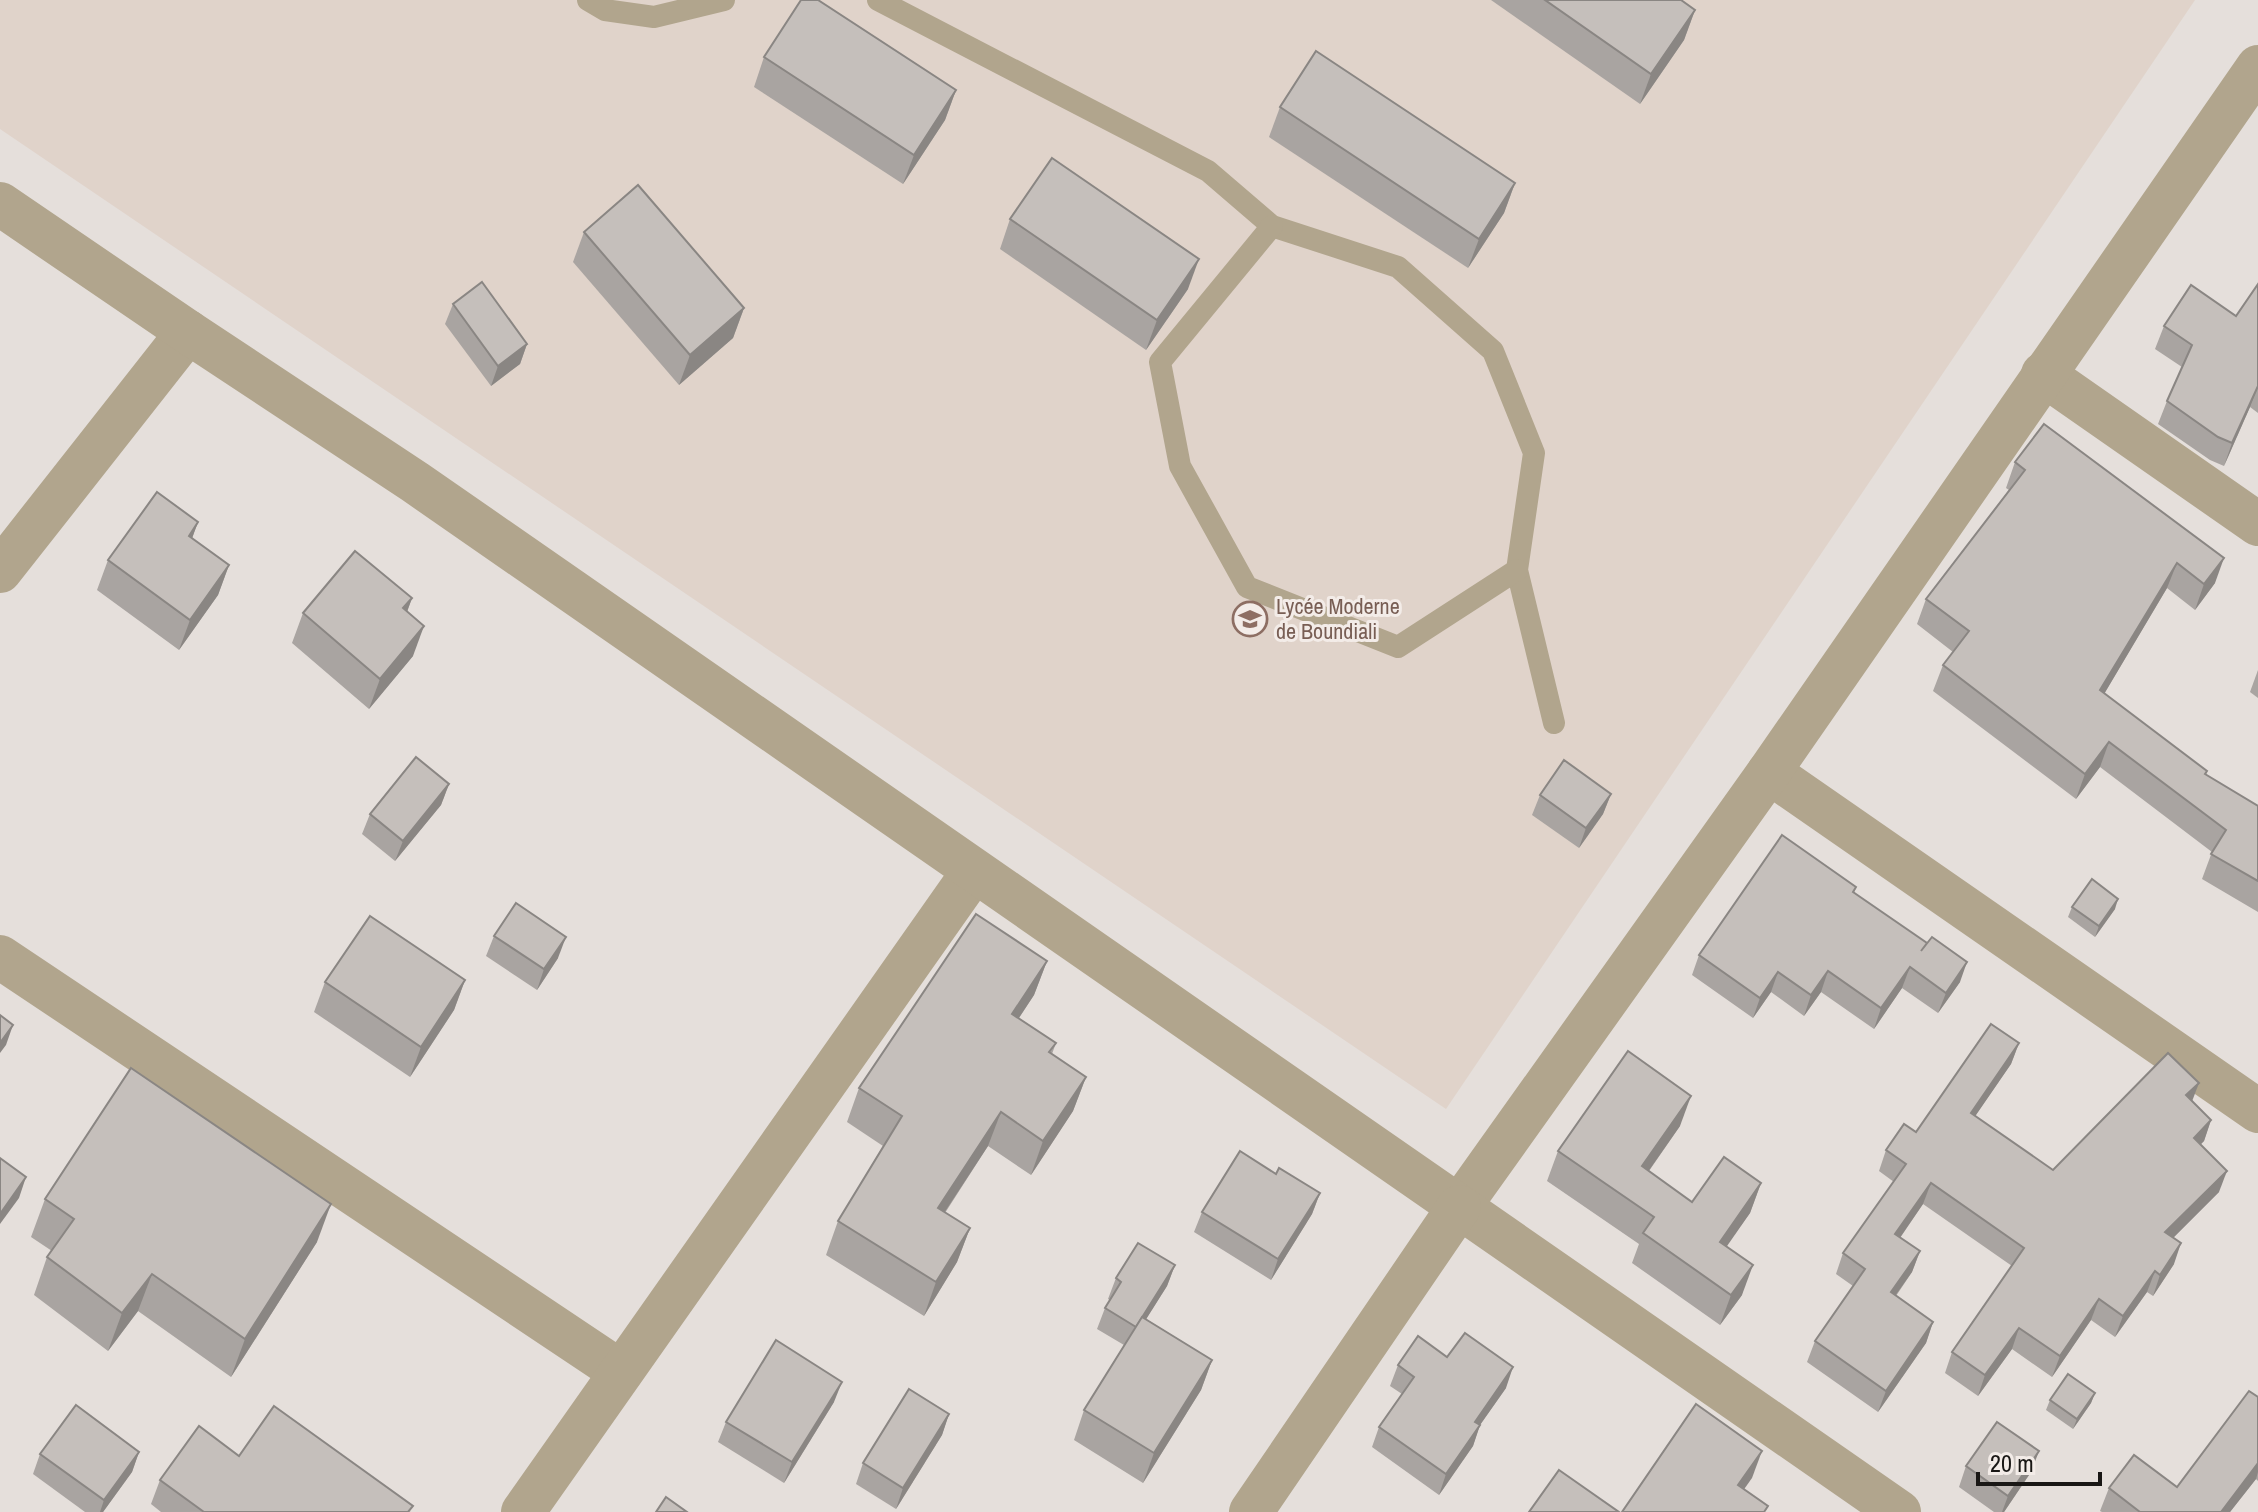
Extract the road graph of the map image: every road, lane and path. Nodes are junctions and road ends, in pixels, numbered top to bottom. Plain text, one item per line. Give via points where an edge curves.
1 (588, 0) edge
2 (724, 0) edge
3 (878, 0) edge
4 (2258, 67) edge
5 (0, 204) edge
6 (1272, 226) junction
7 (188, 332) junction
8 (2043, 374) junction
9 (2258, 524) edge
10 (1517, 570) junction
11 (0, 571) edge
12 (1554, 723) dead end
13 (1769, 772) junction
14 (974, 871) junction
15 (0, 957) edge
16 (2258, 1111) edge
17 (1459, 1207) junction
18 (621, 1372) junction
19 (523, 1512) edge
20 (1251, 1512) edge
21 (1899, 1512) edge

1 - 2 lane via 605,10 654,17
3 - 6 lane via 1208,171
4 - 8 street
5 - 7 street
6 - 10 lane via 1398,267 1493,351 1534,453
6 - 10 lane via 1160,362 1180,466 1247,587 1398,647
7 - 11 street
7 - 14 street via 415,482
8 - 9 street
8 - 13 street
10 - 12 lane
13 - 16 street
13 - 17 street
14 - 17 street
14 - 18 street
15 - 18 street
17 - 20 street
17 - 21 street
18 - 19 street

